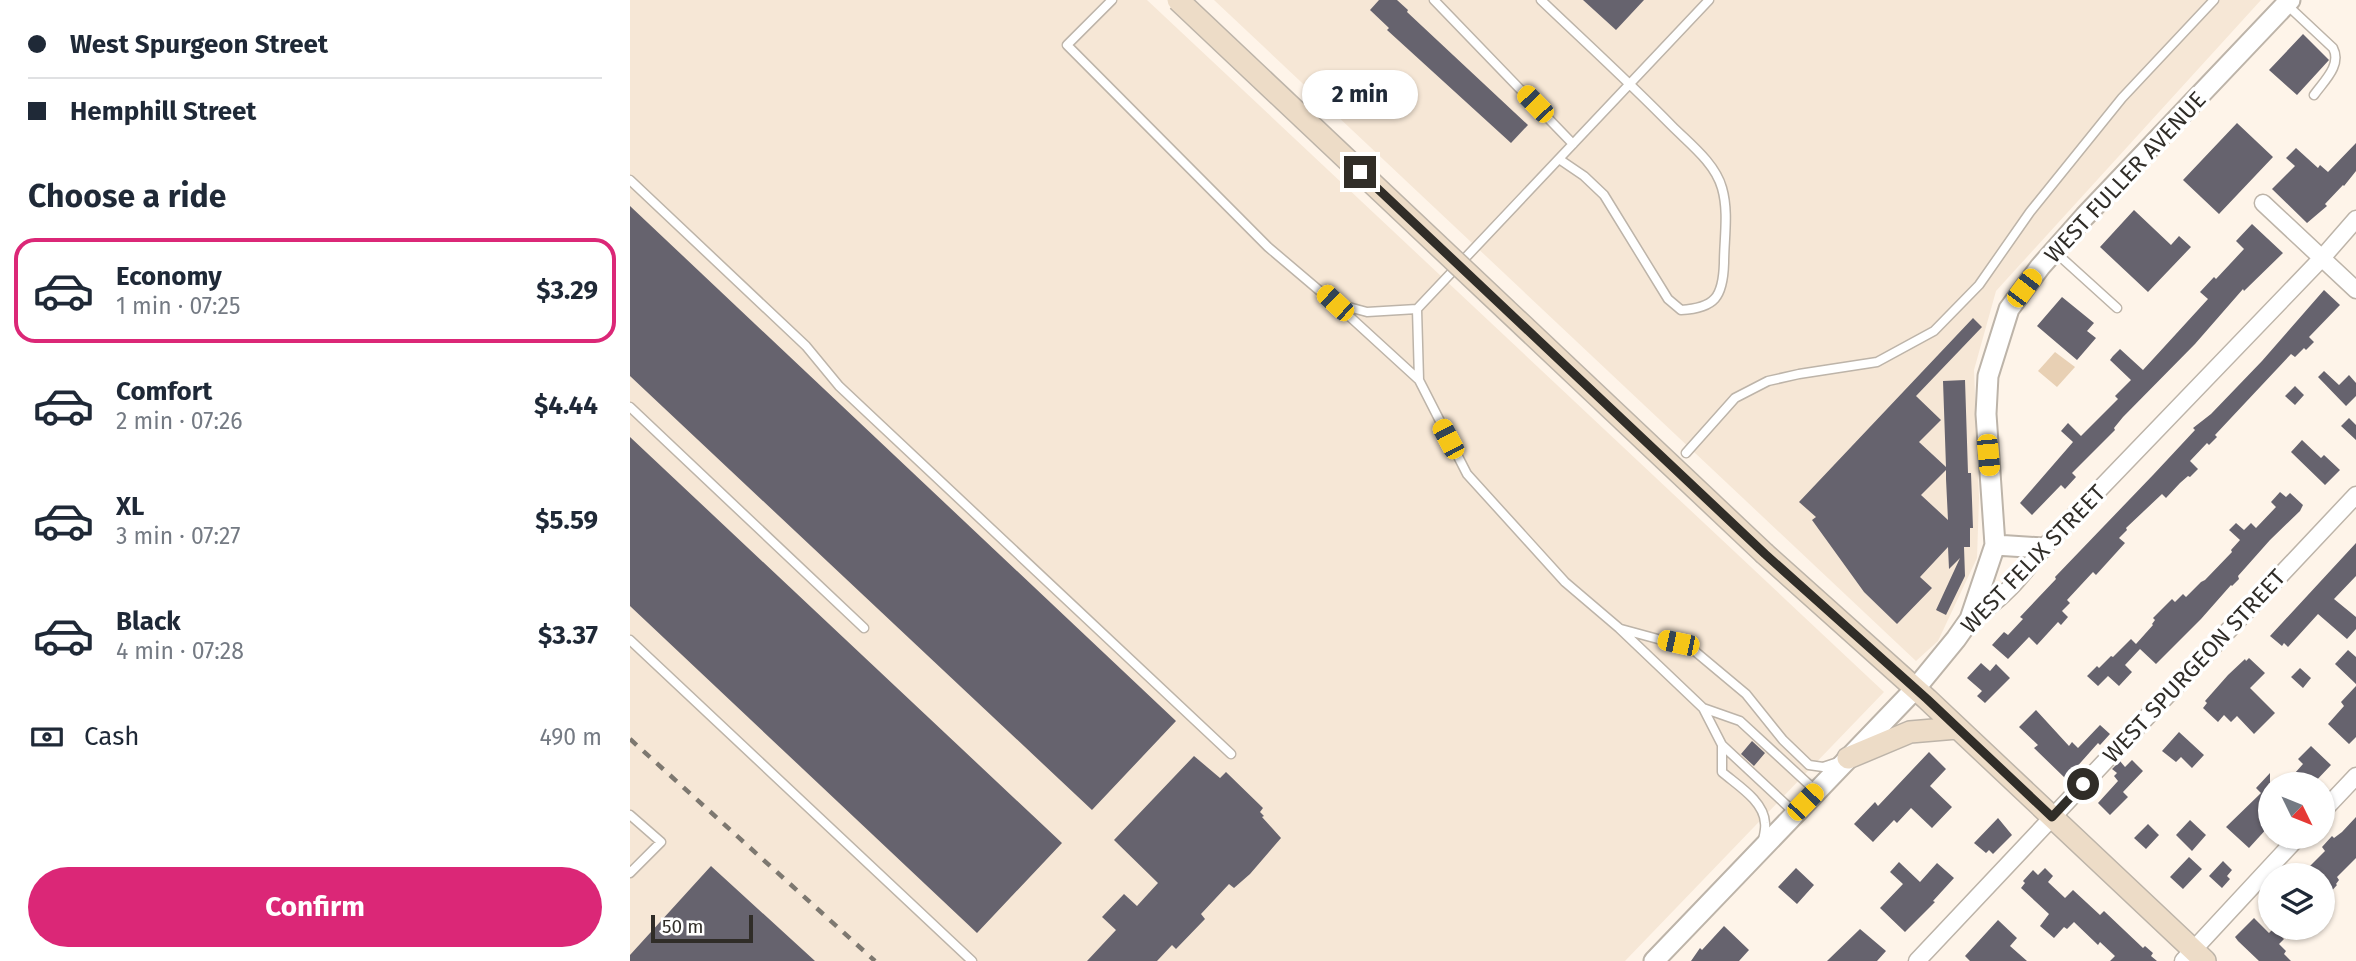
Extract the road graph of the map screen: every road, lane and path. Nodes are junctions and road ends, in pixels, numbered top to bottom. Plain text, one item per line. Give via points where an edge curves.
1 (1112, 0) edge
2 (1178, 0) edge
3 (1541, 0) edge
4 (1709, 0) edge
5 (2214, 0) edge
6 (1438, 1) edge
7 (2288, 2) edge
8 (1630, 84) junction
9 (2314, 95) dead end
10 (1573, 144) junction
11 (1559, 159) junction
12 (630, 180) edge
13 (2263, 203) dead end
14 (2356, 219) edge
15 (2054, 251) junction
16 (2322, 258) junction
17 (2356, 290) edge
18 (1335, 303) junction
19 (2117, 308) dead end
20 (1417, 309) junction
21 (1419, 380) junction
22 (630, 407) edge
23 (1686, 453) dead end
24 (2356, 495) edge
25 (1995, 545) junction
26 (2043, 548) junction
27 (1970, 619) junction
28 (864, 628) dead end
29 (1619, 628) junction
30 (630, 640) edge
31 (1915, 689) junction
32 (1703, 708) junction
33 (1958, 729) junction
34 (1722, 746) junction
35 (1231, 754) dead end
36 (1848, 758) junction
37 (2356, 776) edge
38 (1816, 791) junction
39 (2335, 798) edge
40 (630, 813) edge
41 (1795, 813) junction
42 (2052, 817) junction
43 (2288, 849) edge
44 (1760, 850) junction
45 (630, 873) edge
46 (2193, 957) edge
47 (972, 961) edge
48 (1654, 961) edge
49 (1917, 961) edge

1 - 18 lane via 1067,45 1268,247
2 - 31 main road, bridge via 1765,554
3 - 8 lane
4 - 8 lane
5 - 23 lane via 2122,98 2030,212 1979,285 1934,331 1877,362 1768,381 1735,398
6 - 10 lane
7 - 9 lane via 2337,56 2337,63
7 - 15 street, WEST FULLER AVENUE
8 - 10 lane
8 - 11 lane via 1711,166 1722,187 1723,282 1713,300 1701,309 1681,310 1668,299 1604,195
10 - 11 lane
11 - 20 lane
12 - 35 lane via 806,346 839,386
13 - 16 street
14 - 16 street, WEST FELIX STREET
15 - 19 lane
15 - 25 street, WEST FULLER AVENUE via 2009,309 1988,376 1986,414
16 - 17 street
16 - 26 street, WEST FELIX STREET
18 - 20 lane via 1367,312
18 - 21 lane
20 - 21 lane
21 - 29 lane via 1467,474 1564,582
22 - 28 lane
24 - 42 street, WEST SPURGEON STREET
25 - 26 street
25 - 27 street, WEST FULLER AVENUE
26 - 27 street, WEST FELIX STREET via 2013,587
27 - 31 street, WEST FELIX STREET
29 - 32 lane
29 - 36 lane via 1691,648 1746,694 1789,747 1810,765 1823,767
30 - 47 lane
31 - 33 main road
31 - 36 street, WEST FELIX STREET
32 - 34 lane
32 - 38 lane via 1740,721
33 - 36 main road via 1910,732
33 - 42 main road
34 - 41 lane
34 - 44 lane via 1722,772 1763,813
36 - 38 street, WEST FELIX STREET
37 - 39 street
38 - 41 street, WEST FELIX STREET
40 - 45 lane via 661,842
41 - 44 street, WEST FELIX STREET
42 - 46 main road
42 - 49 street, WEST SPURGEON STREET
43 - 46 street
44 - 48 street, WEST FELIX STREET

